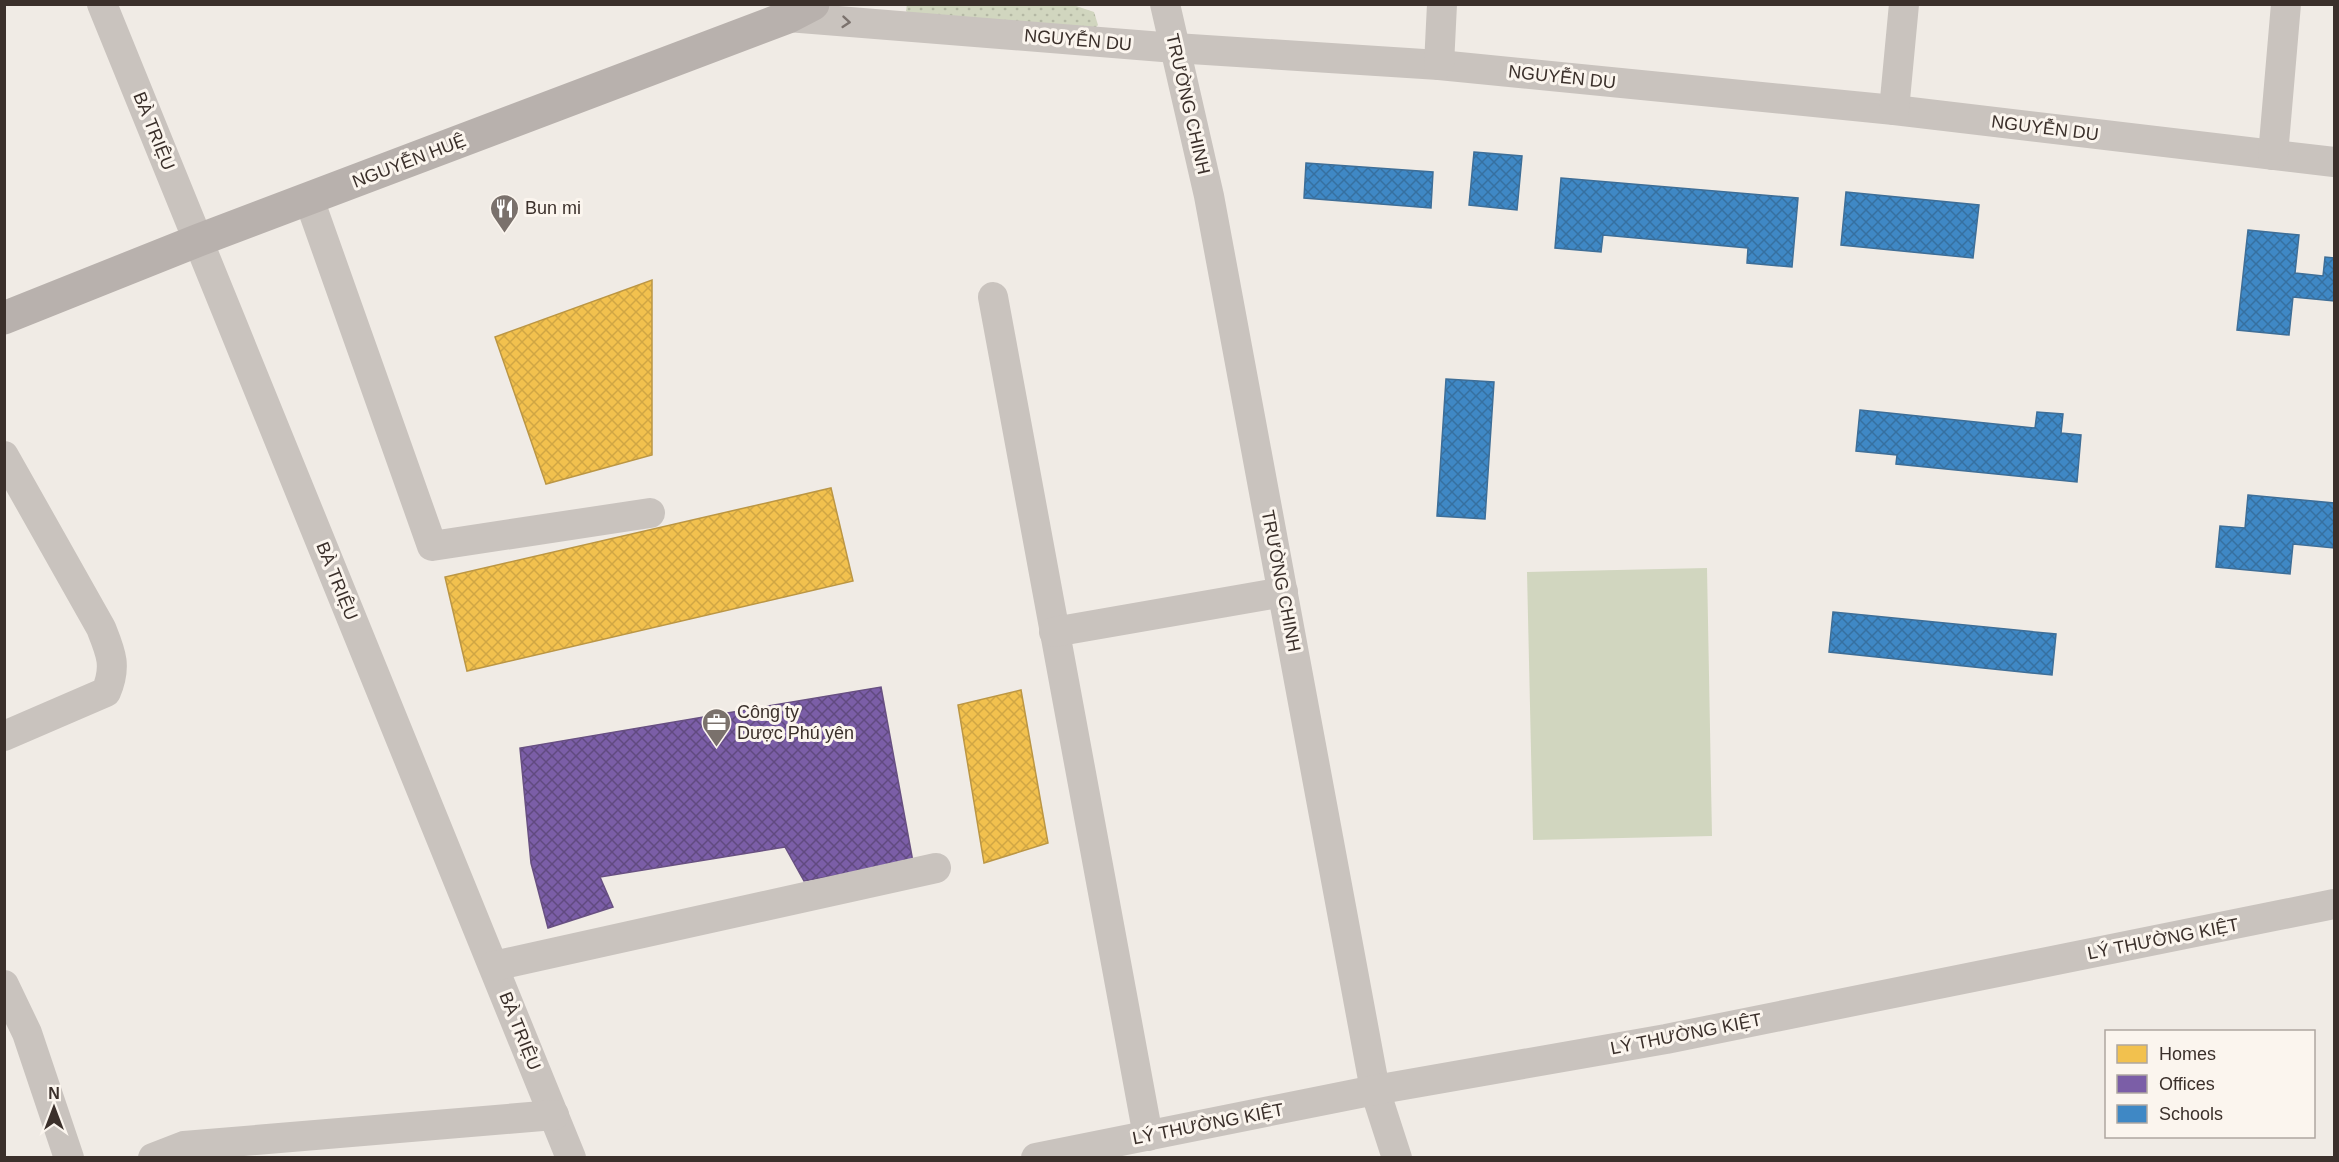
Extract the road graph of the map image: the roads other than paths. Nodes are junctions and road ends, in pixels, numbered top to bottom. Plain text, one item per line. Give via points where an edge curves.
1 (102, 4) edge
2 (1165, 4) edge
3 (1442, 4) edge
4 (1904, 4) edge
5 (2286, 4) edge
6 (800, 11) edge
7 (1175, 48) junction
8 (1439, 65) junction
9 (1894, 110) junction
10 (2273, 155) junction
11 (2334, 162) edge
12 (309, 199) junction
13 (199, 240) junction
14 (993, 297) dead end
15 (4, 318) edge
16 (4, 456) edge
17 (650, 513) dead end
18 (1283, 592) junction
19 (1054, 632) junction
20 (4, 736) edge
21 (936, 868) dead end
22 (2334, 904) edge
23 (494, 966) junction
24 (4, 985) edge
25 (1375, 1090) junction
26 (554, 1115) junction
27 (1148, 1136) junction
28 (69, 1158) edge
29 (153, 1158) edge
30 (571, 1158) edge
31 (1036, 1158) edge
32 (1397, 1158) edge

1 - 13 street, BÀ TRIỆU
2 - 7 street, TRƯỜNG CHINH
3 - 8 street
4 - 9 street
5 - 10 street
6 -> 7 street, NGUYỄN DU
6 - 12 main road, NGUYỄN HUỆ
7 - 8 street, NGUYỄN DU
7 - 18 street, TRƯỜNG CHINH via 1209,196
8 - 9 street, NGUYỄN DU
9 - 10 street, NGUYỄN DU
10 - 11 street, NGUYỄN DU
12 - 13 main road, NGUYỄN HUỆ
12 - 17 street via 432,546
13 - 15 main road, NGUYỄN HUỆ
13 - 23 street, BÀ TRIỆU
14 - 19 street
16 - 20 street via 101,628 111,652 114,674 106,692
18 - 19 street
18 - 25 street, TRƯỜNG CHINH
19 - 27 street
21 - 23 street
22 - 25 street, LÝ THƯỜNG KIỆT via 1677,1036
23 - 26 street, BÀ TRIỆU
24 - 28 street via 27,1033
25 - 27 street, LÝ THƯỜNG KIỆT
25 - 32 street, TRƯỜNG CHINH
26 - 29 street via 184,1146
26 - 30 street, BÀ TRIỆU
27 - 31 street, LÝ THƯỜNG KIỆT

